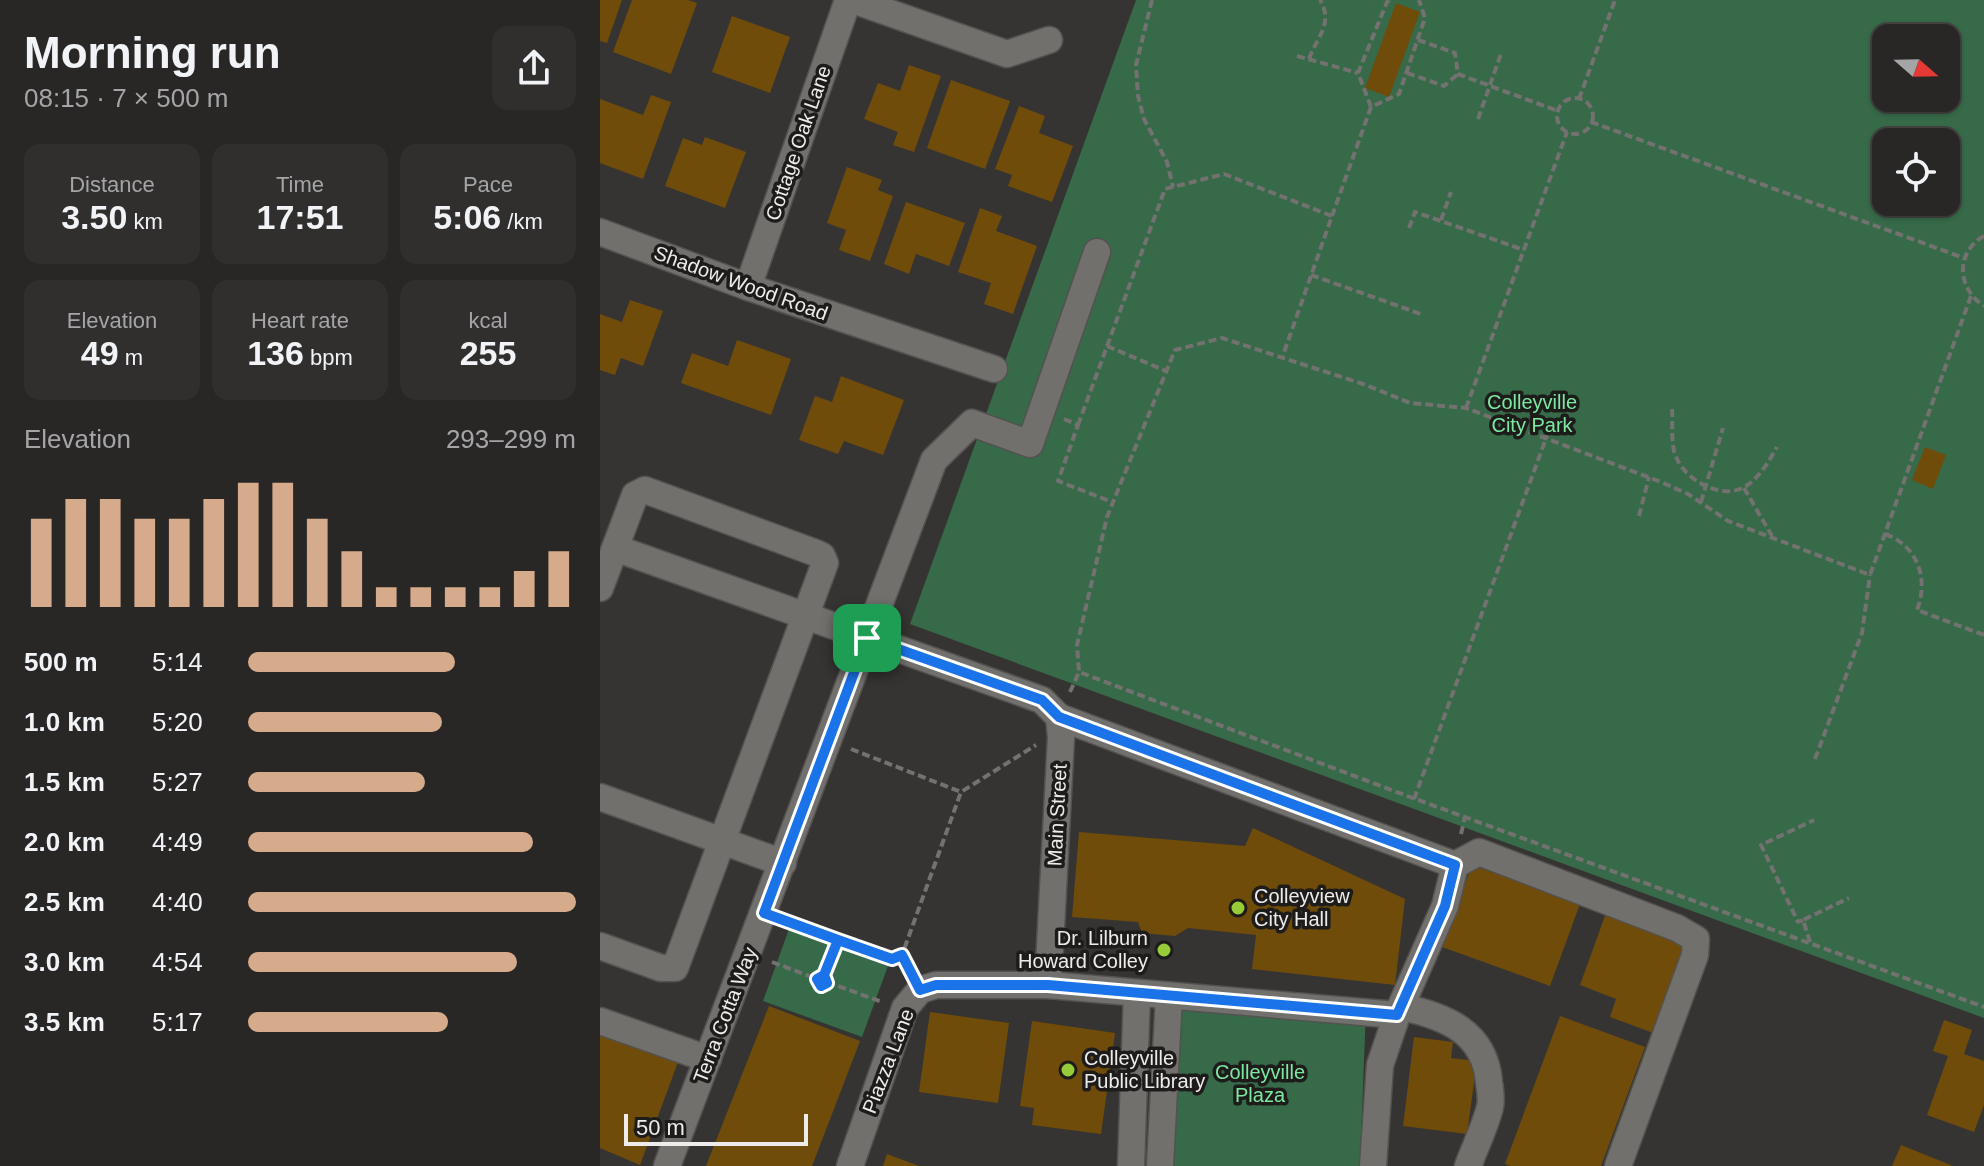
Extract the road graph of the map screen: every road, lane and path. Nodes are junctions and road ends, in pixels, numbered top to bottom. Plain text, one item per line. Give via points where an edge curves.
1 (850, 0) edge
2 (1152, 0) edge
3 (1320, 0) edge
4 (1419, 0) edge
5 (1615, 0) edge
6 (1388, 1) edge
7 (1049, 40) dead end
8 (1418, 40) junction
9 (1502, 51) dead end
10 (1297, 56) dead end
11 (1309, 59) junction
12 (1407, 72) junction
13 (1358, 73) junction
14 (1458, 74) junction
15 (1490, 86) junction
16 (1579, 99) junction
17 (1371, 107) junction
18 (1558, 111) junction
19 (1478, 119) dead end
20 (1591, 122) junction
21 (1567, 132) junction
22 (1173, 187) junction
23 (1451, 192) dead end
24 (1332, 216) junction
25 (1441, 221) junction
26 (1409, 228) dead end
27 (600, 232) edge
28 (1984, 236) edge
29 (1524, 250) junction
30 (1097, 252) dead end
31 (1964, 258) junction
32 (1311, 275) junction
33 (748, 287) junction
34 (1971, 296) junction
35 (1984, 306) edge
36 (1421, 314) dead end
37 (1107, 346) junction
38 (1282, 358) junction
39 (994, 369) dead end
40 (1166, 371) junction
41 (1466, 408) junction
42 (1672, 409) dead end
43 (1042, 412) junction
44 (1552, 422) dead end
45 (1078, 425) junction
46 (1723, 428) dead end
47 (1546, 438) junction
48 (1777, 447) dead end
49 (1649, 477) junction
50 (1706, 487) junction
51 (1744, 487) junction
52 (1112, 502) junction
53 (1701, 502) junction
54 (1639, 516) dead end
55 (1885, 534) junction
56 (1773, 538) junction
57 (615, 548) junction
58 (1870, 575) junction
59 (600, 588) edge
60 (806, 617) junction
61 (1984, 635) edge
62 (867, 638) junction
63 (1059, 717) junction
64 (829, 740) junction
65 (1815, 759) dead end
66 (961, 792) junction
67 (600, 797) edge
68 (1414, 799) junction
69 (1814, 820) dead end
70 (724, 841) junction
71 (783, 863) junction
72 (1455, 865) junction
73 (1849, 898) dead end
74 (764, 913) junction
75 (1803, 920) junction
76 (838, 940) junction
77 (1810, 942) junction
78 (600, 946) edge
79 (902, 955) junction
80 (772, 962) dead end
81 (824, 975) junction
82 (817, 979) junction
83 (827, 982) junction
84 (1048, 985) junction
85 (920, 990) junction
86 (1137, 993) junction
87 (1169, 996) junction
88 (883, 1002) dead end
89 (1984, 1007) edge
90 (1400, 1011) junction
91 (600, 1021) edge
92 (708, 1059) junction
93 (667, 1166) edge
94 (850, 1166) edge
95 (1131, 1166) edge
96 (1160, 1166) edge
97 (1373, 1166) edge
98 (1468, 1166) edge
99 (1618, 1166) edge

1 - 7 street via 1007,54
1 - 33 street, Cottage Oak Lane
2 - 22 path via 1136,65 1138,96
3 - 11 path via 1326,26
4 - 8 path via 1425,18
5 - 16 path
6 - 13 path
8 - 12 path
8 - 14 path via 1455,53
9 - 15 path
10 - 11 path
11 - 13 path
12 - 14 path via 1444,86
12 - 17 path via 1399,94
13 - 17 path
14 - 15 path
15 - 18 path
15 - 19 path
16 - 18 path via 1568,100
16 - 20 path via 1592,110
17 - 24 path
18 - 21 path via 1559,124
20 - 21 path via 1581,133
20 - 31 path
21 - 29 path
22 - 24 path via 1224,174
22 - 37 path via 1165,189
23 - 25 path
24 - 32 path
25 - 26 path via 1415,212
25 - 29 path
27 - 33 street, Shadow Wood Road
28 - 31 path
29 - 41 path
30 - 43 street
31 - 34 path via 1963,282
32 - 36 path
32 - 38 path
33 - 39 street, Shadow Wood Road
34 - 35 path
34 - 55 path
37 - 40 path
37 - 45 path
38 - 40 path via 1222,338 1175,350
38 - 41 path via 1410,403
40 - 52 path
41 - 47 path
42 - 50 path via 1676,458
43 - 45 path
43 - 62 street, Terra Cotta Way via 1030,444 972,423 934,460
44 - 47 path
45 - 52 path via 1058,481
46 - 50 path
47 - 49 path
47 - 68 path
48 - 51 path via 1767,466
49 - 53 path
49 - 54 path
50 - 51 path
50 - 53 path
51 - 56 path
52 - 68 path via 1077,645 1079,672
53 - 56 path via 1728,521
55 - 58 path
55 - 61 path via 1917,560 1923,585 1917,610
56 - 58 path
57 - 59 street
57 - 60 street
57 - 60 street via 635,495 652,492 822,556 823,572
58 - 65 path via 1862,633
60 - 62 street
60 - 70 street
62 - 63 street via 1042,700
62 - 64 street, Terra Cotta Way
63 - 66 path via 1043,741
63 - 72 street
63 - 84 street, Main Street
64 - 66 path
64 - 71 street, Terra Cotta Way
66 - 79 path
67 - 70 street
68 - 77 path
69 - 75 path via 1761,845 1798,922
70 - 71 street
70 - 78 street via 675,968
71 - 74 street, Terra Cotta Way
72 - 90 street via 1445,906
72 - 99 street via 1479,852 1696,939 1695,955
73 - 75 path
74 - 76 path
74 - 92 street, Terra Cotta Way
75 - 77 path
76 - 79 path via 892,959
76 - 81 path
77 - 89 path
79 - 85 path
80 - 82 path
81 - 82 path
81 - 83 path
82 - 83 path via 821,986
83 - 88 path
84 - 85 street, Piazza Lane via 936,985
84 - 86 street
85 - 94 street, Piazza Lane via 905,1008
86 - 87 street
86 - 95 street
87 - 90 street
87 - 96 street
90 - 97 street via 1380,1065
90 - 98 street via 1433,1013 1481,1049 1491,1105
91 - 92 street
92 - 93 street, Terra Cotta Way

